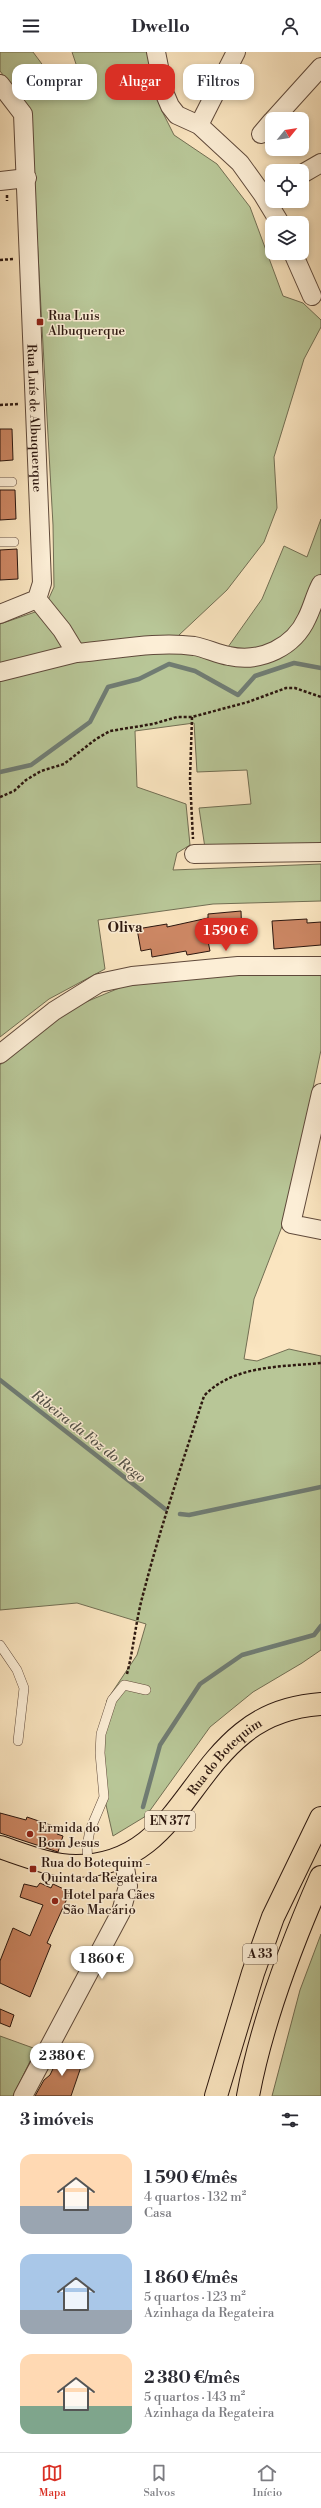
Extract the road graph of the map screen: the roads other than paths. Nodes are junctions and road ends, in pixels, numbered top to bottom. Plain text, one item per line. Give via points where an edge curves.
1 (156, 52) edge
2 (236, 52) edge
3 (321, 67) edge
4 (0, 84) edge
5 (280, 112) edge
6 (199, 125) junction
7 (321, 163) edge
8 (309, 170) edge
9 (27, 178) junction
10 (0, 181) edge
11 (265, 190) edge
12 (296, 260) edge
13 (312, 296) dead end
14 (0, 482) edge
15 (12, 482) dead end
16 (0, 542) edge
17 (14, 542) dead end
18 (321, 584) edge
19 (36, 599) junction
20 (0, 614) edge
21 (76, 653) junction
22 (0, 672) edge
23 (321, 852) edge
24 (194, 854) road end
25 (321, 966) edge
26 (0, 1054) edge
27 (321, 1093) edge
28 (321, 1230) edge
29 (0, 1645) edge
30 (146, 1690) dead end
31 (315, 1705) edge
32 (18, 1741) dead end
33 (321, 1818) edge
34 (0, 1848) edge
35 (123, 1856) junction
36 (88, 1865) junction
37 (321, 1878) edge
38 (23, 2096) edge
39 (216, 2096) edge
40 (248, 2096) edge

1 - 6 street via 164,92 170,106 177,115
2 - 6 street
3 - 5 street
4 - 9 street, Rua Luís de Albuquerque via 23,114
6 - 11 street
7 - 8 street
9 - 10 street
9 - 19 street, Rua Luís de Albuquerque via 42,583
12 - 13 street
14 - 15 lane
16 - 17 lane
18 - 21 street via 300,631 290,642 253,659 230,656 195,646 149,644
19 - 20 street
19 - 21 street via 62,630
21 - 22 street
23 - 24 street
25 - 26 street via 238,966 132,976 99,983 54,1011
27 - 28 street via 291,1224
29 - 32 lane via 17,1670 24,1688
30 - 36 lane via 124,1684 112,1700 101,1734 104,1797 90,1830 87,1846
31 - 35 main road, Rua do Botequim / EN 377 via 276,1714 242,1733 216,1760 160,1832
33 - 39 main road, A 33 via 273,1917 253,1973
34 - 36 main road, Rua do Botequim / EN 377 via 64,1865
35 - 36 main road, Rua do Botequim / EN 377
35 - 38 street via 128,1886 121,1912
37 - 40 main road, A 33 via 291,1952 254,2065

